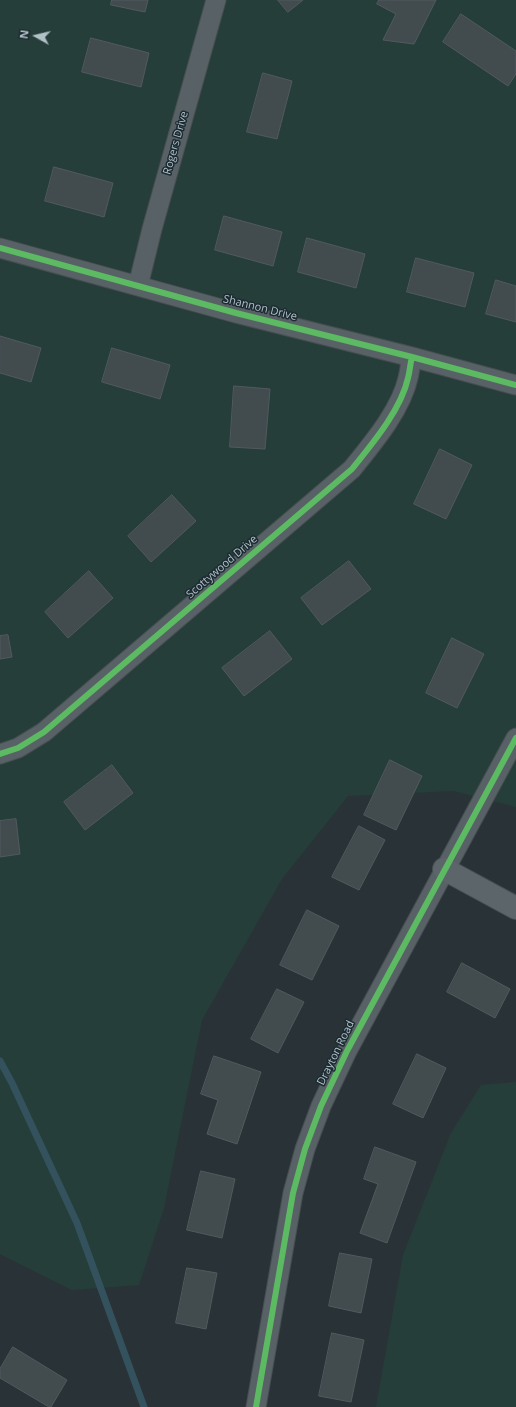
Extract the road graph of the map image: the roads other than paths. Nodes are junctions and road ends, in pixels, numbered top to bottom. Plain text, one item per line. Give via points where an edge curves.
1 (216, 0) edge
2 (0, 248) edge
3 (138, 286) junction
4 (412, 357) junction
5 (516, 385) edge
6 (516, 738) edge
7 (0, 754) edge
8 (444, 869) junction
9 (516, 908) edge
10 (256, 1407) edge

1 - 3 street, Rogers Drive
2 - 3 street, Shannon Drive
3 - 4 street, Shannon Drive
4 - 5 street, Shannon Drive
4 - 7 street, Scottywood Drive via 403,393 388,420 352,469 44,732 18,748
6 - 8 street, Drayton Road
8 - 9 street
8 - 10 street, Drayton Road via 347,1051 321,1106 305,1149 293,1193

